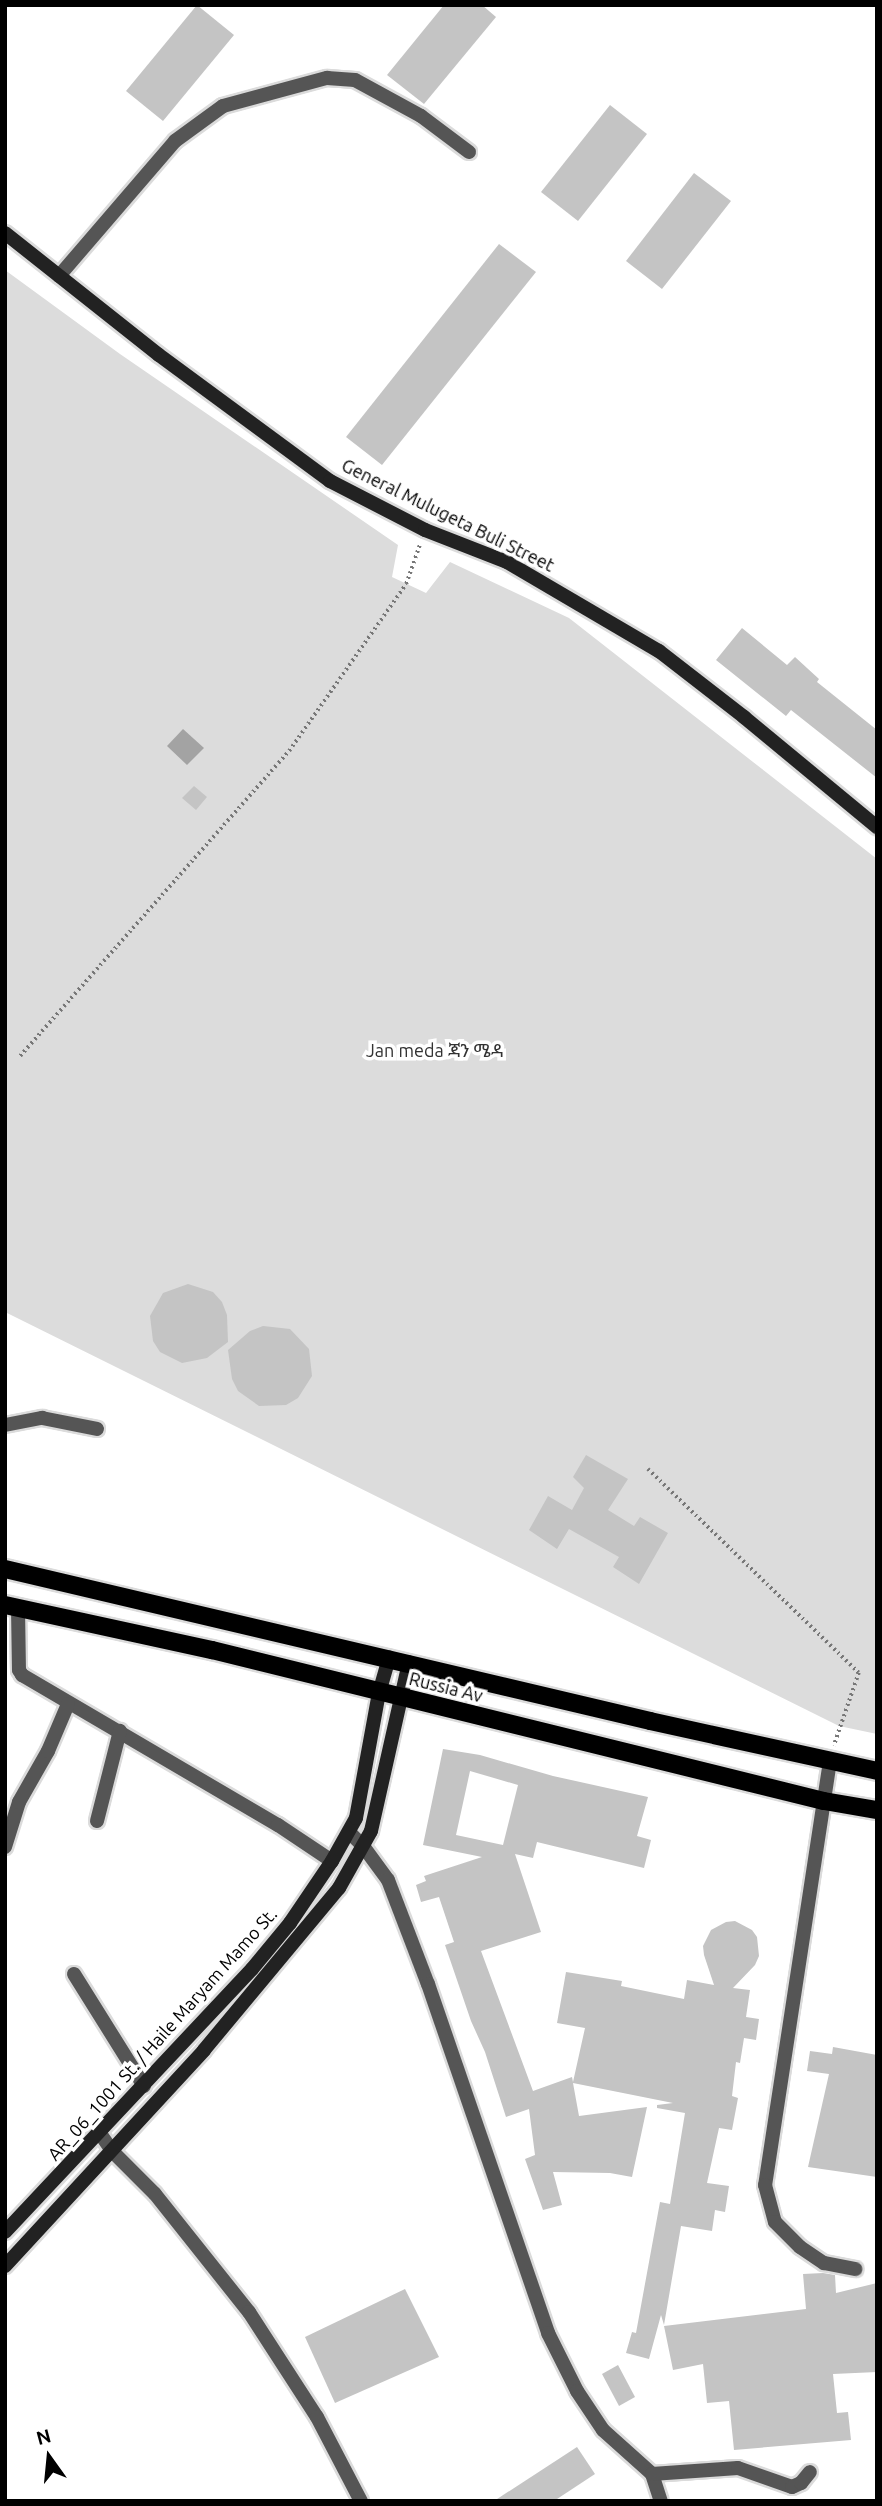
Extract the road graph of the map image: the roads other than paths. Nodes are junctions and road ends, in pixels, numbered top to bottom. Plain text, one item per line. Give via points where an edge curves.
1 (469, 152) dead end
2 (5, 233) edge
3 (59, 276) junction
4 (877, 827) edge
5 (5, 1425) edge
6 (97, 1429) dead end
7 (5, 1569) edge
8 (12, 1606) edge
9 (389, 1657) junction
10 (409, 1662) junction
11 (379, 1693) junction
12 (400, 1697) junction
13 (68, 1704) junction
14 (120, 1731) junction
15 (830, 1761) junction
16 (877, 1771) edge
17 (824, 1801) junction
18 (877, 1810) edge
19 (96, 1821) dead end
20 (349, 1832) junction
21 (363, 1846) junction
22 (5, 1847) edge
23 (332, 1861) junction
24 (75, 1974) dead end
25 (187, 2039) junction
26 (204, 2050) junction
27 (144, 2086) junction
28 (99, 2132) junction
29 (113, 2152) junction
30 (5, 2232) edge
31 (5, 2266) edge
32 (855, 2269) dead end
33 (810, 2473) dead end
34 (652, 2474) junction
35 (361, 2501) edge
36 (661, 2501) edge

1 - 3 street via 411,110 355,80 327,78 223,106 175,141
2 - 3 main road, General Mulugeta Buli Street
3 - 4 main road, General Mulugeta Buli Street via 330,481 425,530 507,562 659,651
5 - 6 street via 42,1418
7 - 9 main road, Russia Av
8 - 11 main road, Russia Av
8 - 13 street via 19,1670
9 - 10 main road, Russia Av
9 - 11 main road, AR_06_1001 St. / Haile Maryam Mamo St.
10 - 12 main road
10 - 15 main road, Russia Av
11 - 12 main road, Russia Av
11 - 20 main road, AR_06_1001 St. / Haile Maryam Mamo St. via 356,1818
12 - 17 main road, Russia Av
12 - 21 main road via 371,1831
13 - 14 street
13 - 22 street via 19,1802
14 - 19 street
14 - 23 street
15 - 16 main road, Russia Av
15 - 17 street
17 - 18 main road, Russia Av
17 - 32 street via 765,2185 775,2222 800,2248 824,2263
20 - 21 street
20 - 23 main road, AR_06_1001 St. / Haile Maryam Mamo St.
21 - 26 main road via 315,1920
21 - 34 street via 388,1880 407,1929 548,2333 603,2430
23 - 25 main road, AR_06_1001 St. / Haile Maryam Mamo St. via 290,1923
24 - 27 street
25 - 26 main road
25 - 27 main road, AR_06_1001 St. / Haile Maryam Mamo St.
26 - 29 main road
27 - 28 main road, AR_06_1001 St. / Haile Maryam Mamo St.
28 - 29 street
28 - 30 main road, AR_06_1001 St. / Haile Maryam Mamo St.
29 - 31 main road
29 - 35 street via 155,2194 249,2312 317,2417
33 - 34 street via 792,2487 738,2468
34 - 36 street

